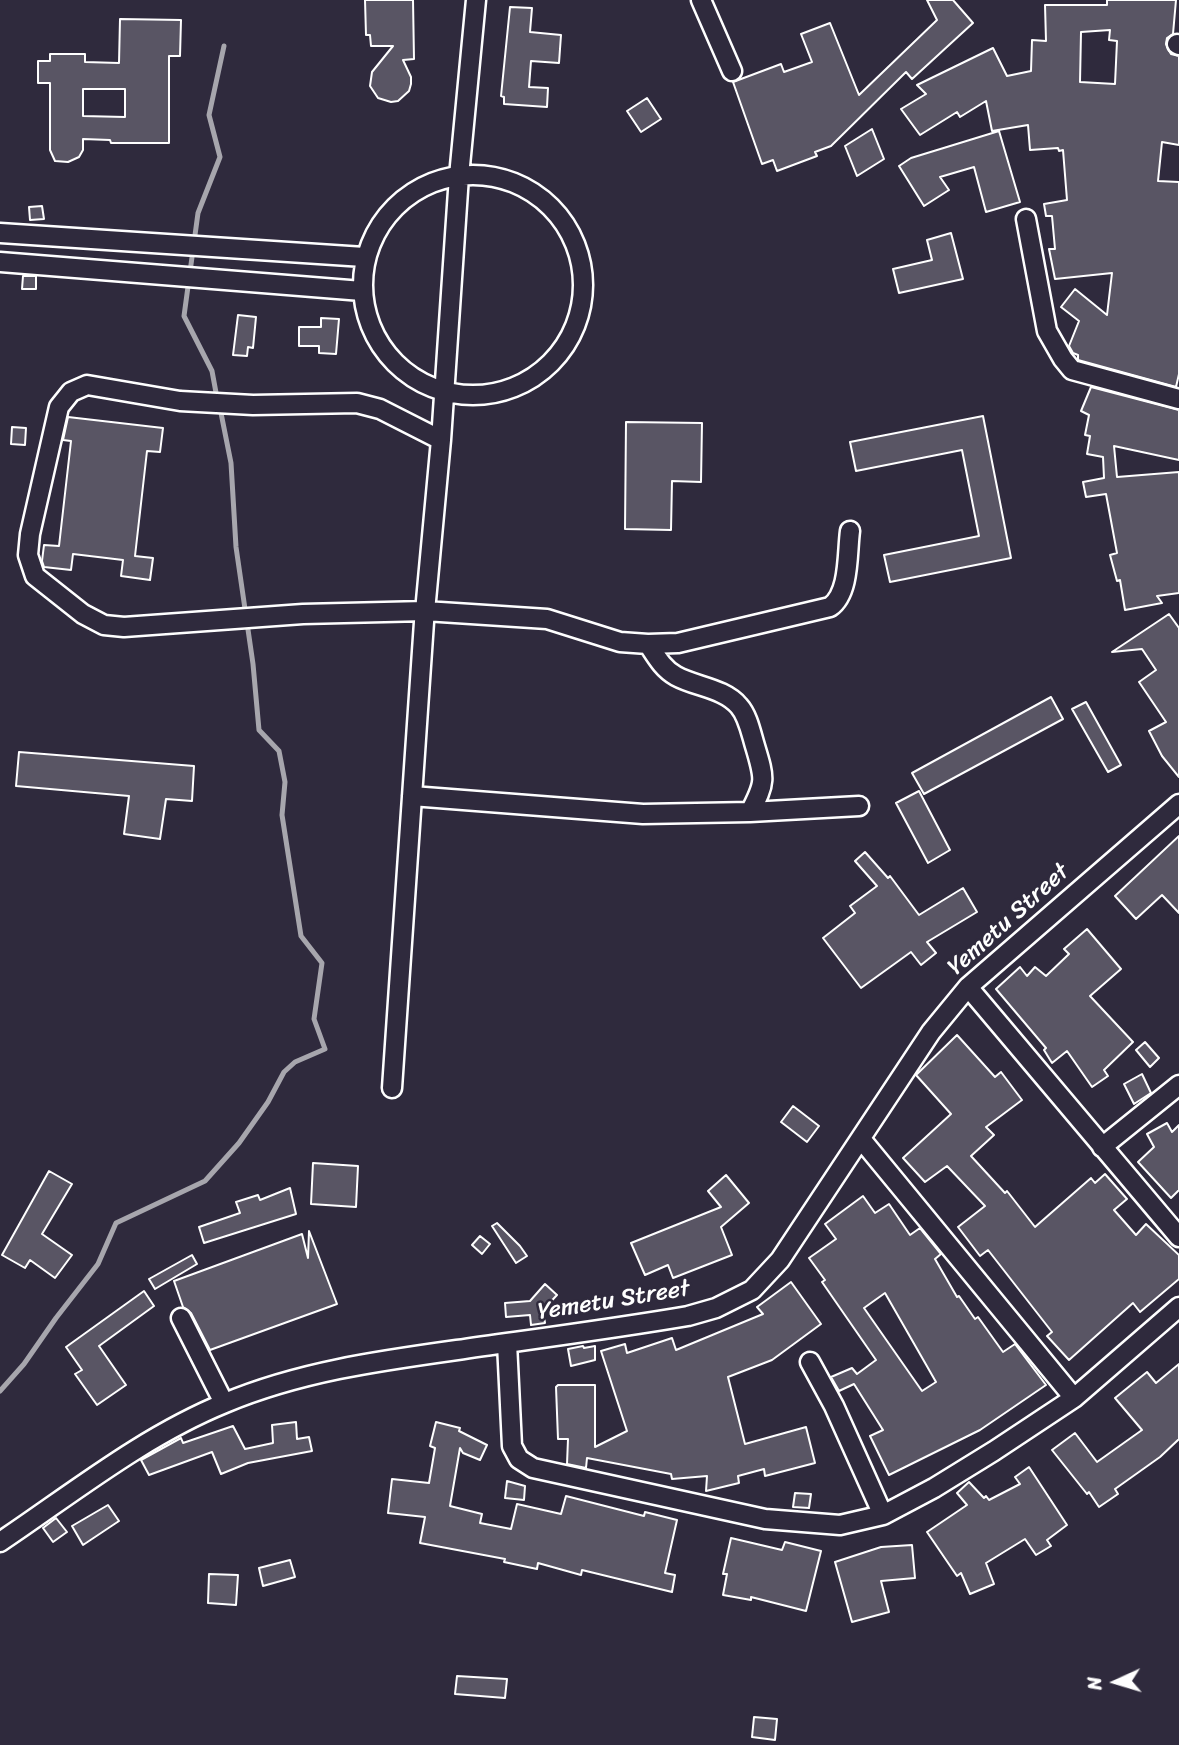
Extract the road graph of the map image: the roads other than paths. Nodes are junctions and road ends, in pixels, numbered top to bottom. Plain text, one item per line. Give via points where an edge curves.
1 (476, 0) edge
2 (701, 0) edge
3 (732, 71) dead end
4 (459, 176) junction
5 (1026, 219) dead end
6 (0, 233) edge
7 (364, 257) junction
8 (0, 262) edge
9 (362, 291) junction
10 (444, 390) junction
11 (1179, 399) edge
12 (441, 440) junction
13 (850, 531) dead end
14 (425, 611) junction
15 (648, 643) junction
16 (412, 796) junction
17 (1179, 804) edge
18 (859, 806) dead end
19 (750, 812) junction
20 (968, 987) junction
21 (1179, 1085) edge
22 (392, 1088) dead end
23 (861, 1139) junction
24 (1102, 1147) junction
25 (1179, 1237) edge
26 (1179, 1307) edge
27 (181, 1318) dead end
28 (507, 1343) junction
29 (810, 1362) dead end
30 (1074, 1398) junction
31 (224, 1403) junction
32 (883, 1515) junction
33 (3, 1537) edge

1 - 4 street
2 - 3 street
4 - 7 street via 434,181 399,203 376,230
4 - 10 street
4 - 10 street via 518,185 547,203 567,228 580,260 582,300 569,346 549,370 518,387 492,393
5 - 11 street via 1047,331 1072,370
6 - 7 street
7 - 9 street
8 - 9 street
9 - 10 street via 371,330 393,362 422,382
10 - 12 street
12 - 14 street
12 - 14 street via 380,408 357,403 180,401 87,385 71,392 59,407 28,555 35,576 104,625
13 - 15 street via 841,591 830,607 678,643
14 - 15 street via 547,619 620,642
14 - 16 street
15 - 19 street via 677,677 733,701 745,715 764,774
16 - 19 street via 643,814
16 - 22 street
17 - 20 street, Yemetu Street
18 - 19 street
20 - 23 street, Yemetu Street via 930,1032
20 - 24 street
21 - 24 street
23 - 28 street, Yemetu Street via 780,1260 752,1290 688,1316
23 - 30 street
24 - 25 street
26 - 30 street
27 - 31 street
28 - 31 street, Yemetu Street via 323,1371
28 - 32 street via 512,1446 519,1459 533,1468 765,1519 840,1525
29 - 32 street
30 - 32 street
31 - 33 street, Yemetu Street via 162,1434

